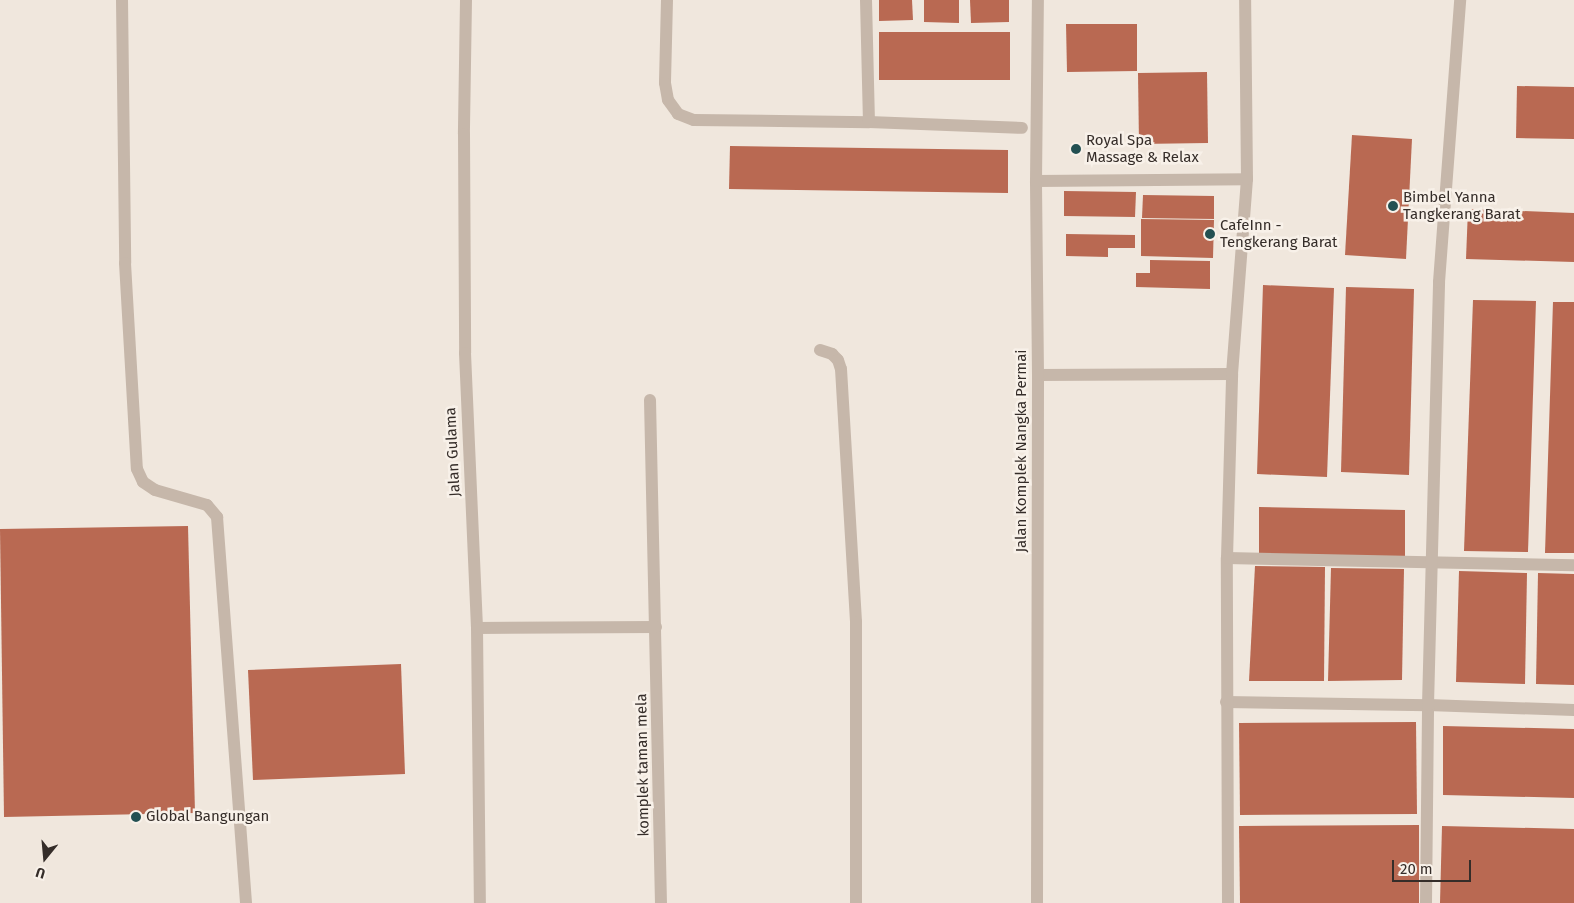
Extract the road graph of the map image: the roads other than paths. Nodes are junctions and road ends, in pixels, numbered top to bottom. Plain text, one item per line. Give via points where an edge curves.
1 (122, 0) edge
2 (466, 0) edge
3 (667, 0) edge
4 (866, 0) edge
5 (1038, 0) edge
6 (1245, 0) edge
7 (1460, 0) edge
8 (869, 122) junction
9 (1022, 128) dead end
10 (1247, 180) junction
11 (1036, 181) junction
12 (820, 350) dead end
13 (1232, 374) junction
14 (1038, 375) junction
15 (650, 400) dead end
16 (1227, 558) junction
17 (1432, 562) junction
18 (1574, 565) edge
19 (656, 627) junction
20 (477, 628) junction
21 (1226, 702) junction
22 (1428, 705) junction
23 (1574, 710) edge
24 (246, 903) edge
25 (480, 903) edge
26 (662, 903) edge
27 (856, 903) edge
28 (1037, 903) edge
29 (1228, 903) edge
30 (1426, 903) edge

1 - 24 street via 125,263 137,469 143,482 155,490 207,505 217,517
2 - 20 street, Jalan Gulama via 465,353
3 - 8 street via 665,82 668,100 678,114 694,120
4 - 8 street
5 - 11 street, Jalan Komplek Nangka Permai
6 - 10 street
7 - 17 street via 1439,282
8 - 9 street
10 - 11 street
10 - 13 street
11 - 14 street, Jalan Komplek Nangka Permai
12 - 27 street via 832,354 841,369 856,622
13 - 14 street
13 - 16 street
14 - 28 street, Jalan Komplek Nangka Permai
15 - 19 street, komplek taman mela
16 - 17 street
16 - 21 street
17 - 18 street
17 - 22 street
19 - 20 street
19 - 26 street, komplek taman mela
20 - 25 street, Jalan Gulama
21 - 22 street
21 - 29 street
22 - 23 street
22 - 30 street

